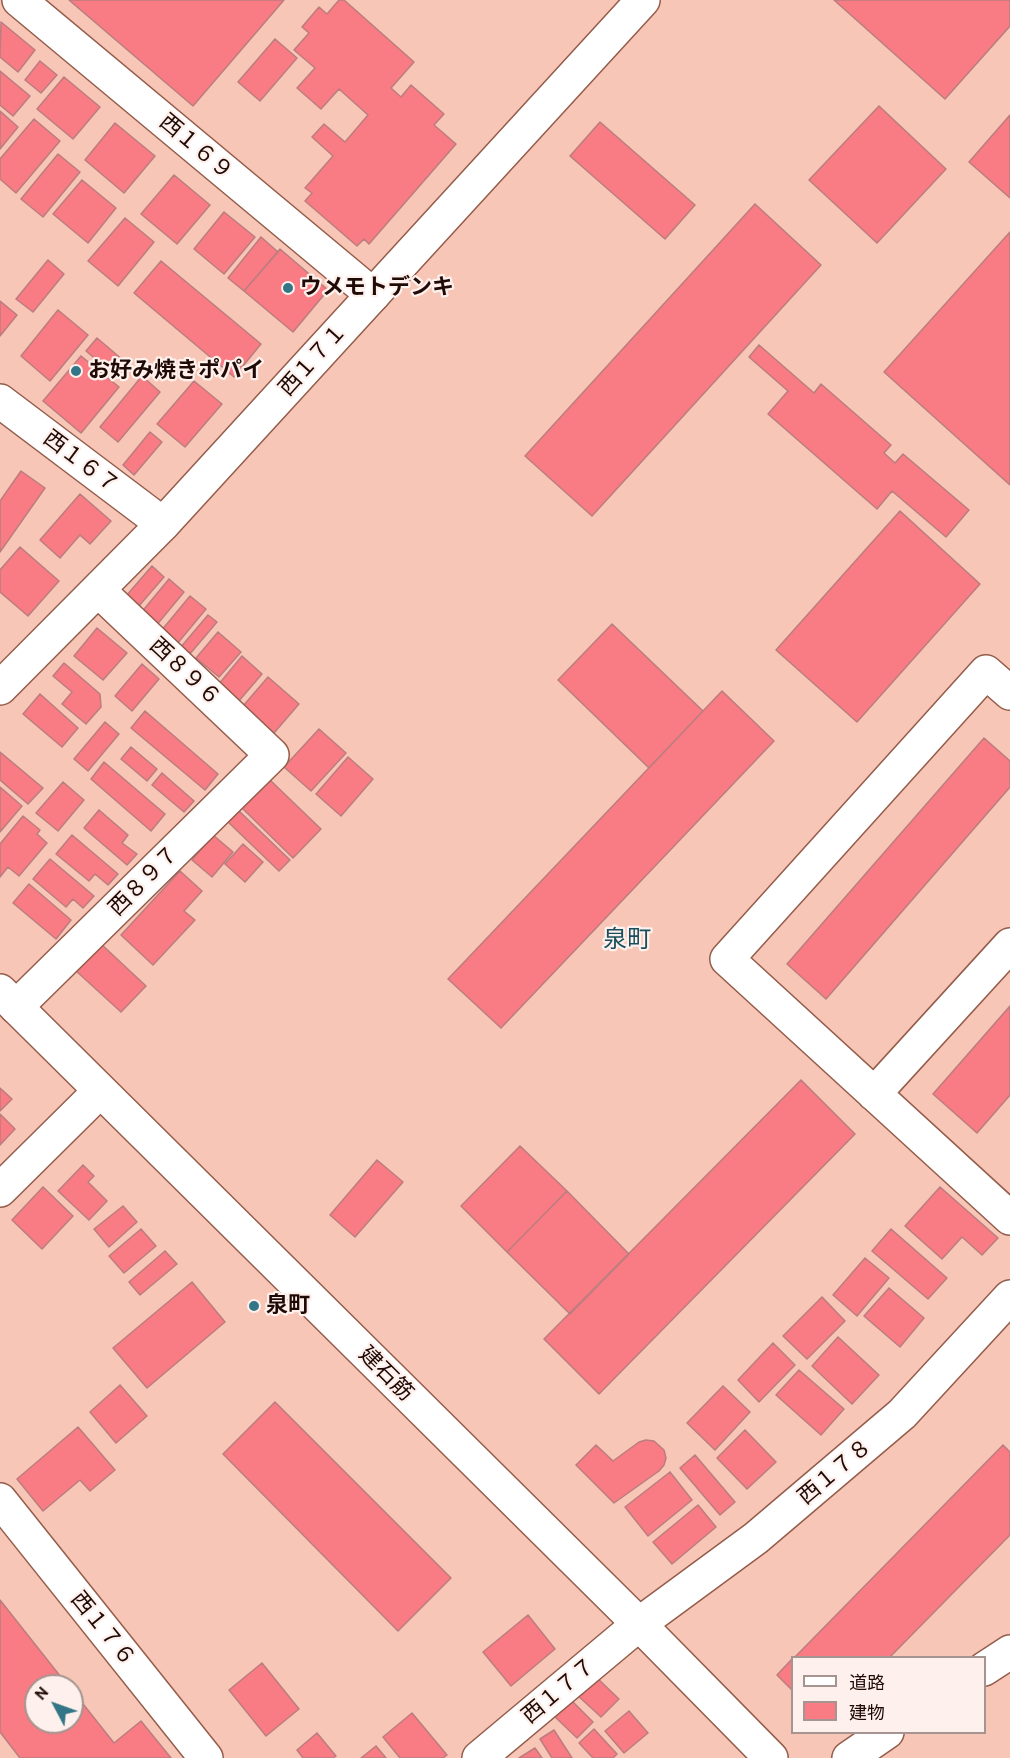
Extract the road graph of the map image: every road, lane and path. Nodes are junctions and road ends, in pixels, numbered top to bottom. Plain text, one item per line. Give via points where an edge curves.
1 (19, 0) edge
2 (630, 4) edge
3 (373, 295) junction
4 (0, 401) edge
5 (163, 524) junction
6 (98, 590) junction
7 (0, 688) edge
8 (1010, 693) edge
9 (272, 755) joint
10 (1010, 945) edge
11 (8, 999) edge
12 (100, 1091) junction
13 (874, 1094) junction
14 (0, 1190) edge
15 (1010, 1218) edge
16 (1010, 1297) edge
17 (0, 1500) edge
18 (639, 1624) junction
19 (1010, 1652) edge
20 (986, 1668) edge
21 (884, 1734) edge
22 (206, 1758) edge
23 (479, 1758) edge
24 (771, 1758) edge
25 (849, 1758) edge

1 - 3 street, 西１６９
2 - 3 street, 西１７１
3 - 5 street, 西１７１
4 - 5 street, 西１６７
5 - 6 street, 西１７１
6 - 7 street, 西１７１
6 - 9 street, 西８９６
8 - 13 street via 986,672 727,959
9 - 11 street, 西８９７
10 - 13 street
11 - 12 street, 建石筋
12 - 14 street
12 - 18 street, 建石筋
13 - 15 street
16 - 18 street, 西１７８ via 902,1414 756,1538
17 - 22 street, 西１７６
18 - 23 street, 西１７７
18 - 24 street, 建石筋
19 - 20 street
21 - 25 street

